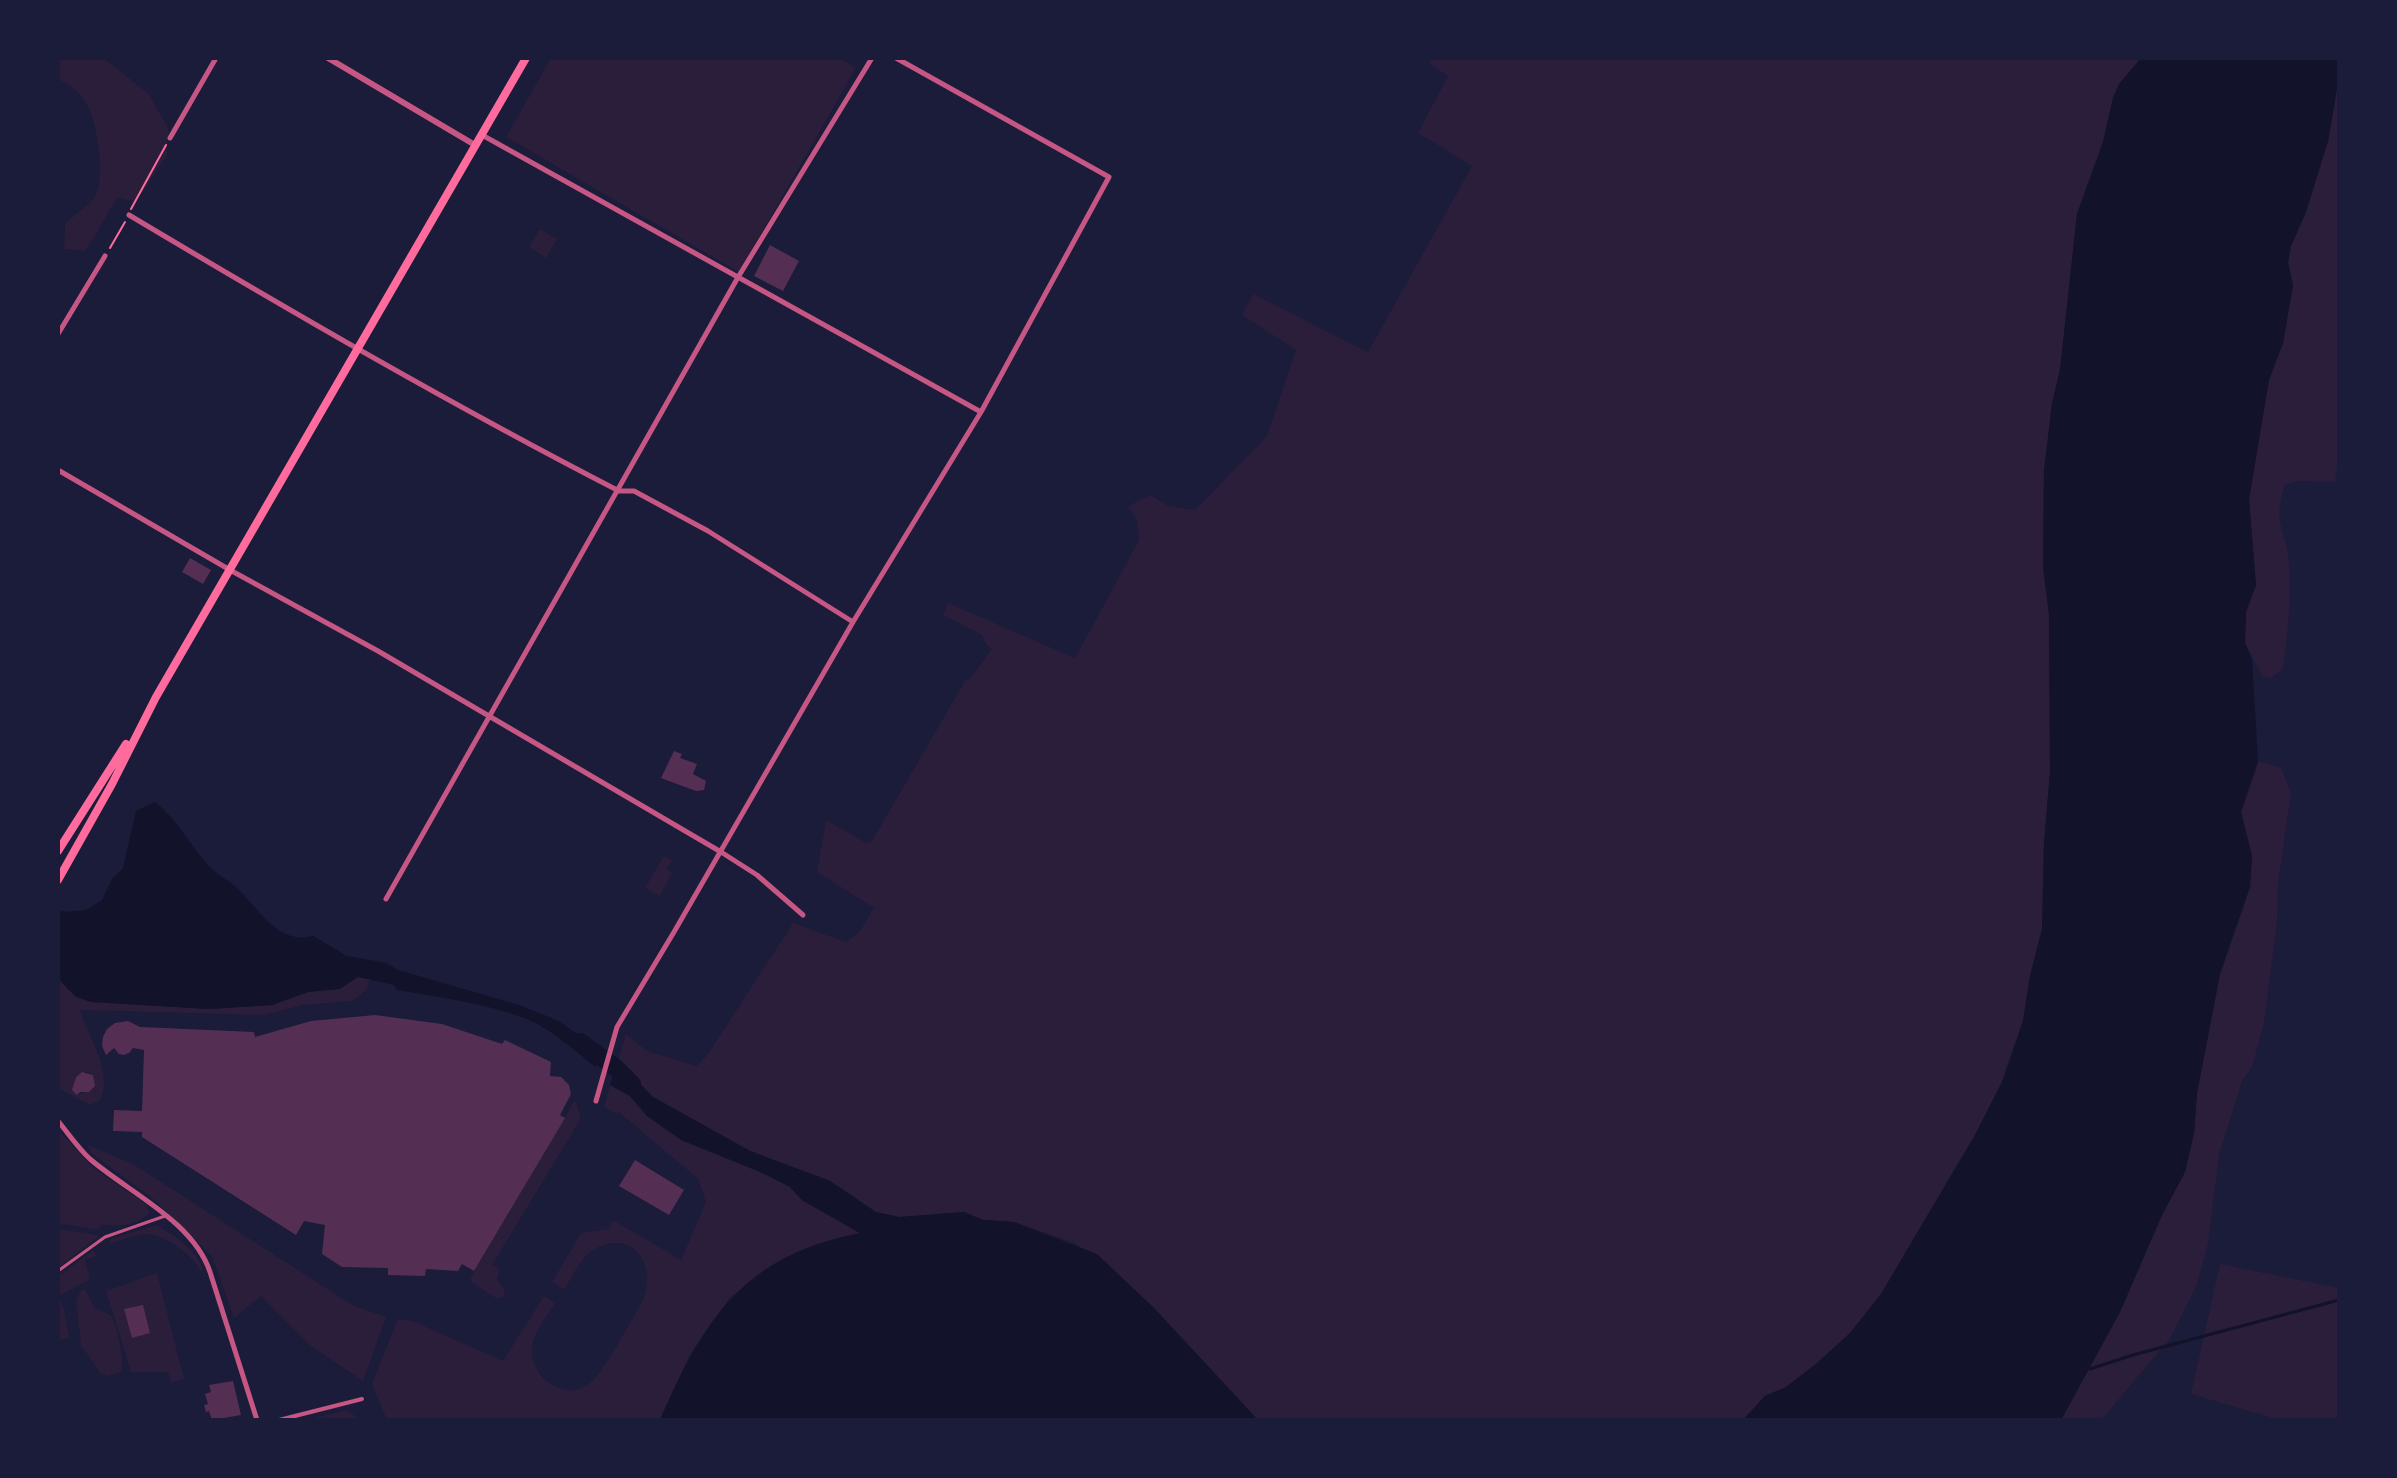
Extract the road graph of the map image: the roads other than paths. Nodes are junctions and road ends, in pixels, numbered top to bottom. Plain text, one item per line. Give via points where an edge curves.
1 (216, 58) edge
2 (328, 58) edge
3 (526, 58) edge
4 (872, 58) edge
5 (896, 58) edge
6 (481, 135) junction
7 (170, 138) road end
8 (475, 145) junction
9 (129, 215) road end
10 (105, 256) road end
11 (737, 279) junction
12 (58, 334) edge
13 (357, 350) junction
14 (981, 412) junction
15 (58, 470) edge
16 (619, 491) junction
17 (230, 570) junction
18 (853, 622) junction
19 (489, 718) junction
20 (140, 724) junction
21 (58, 851) edge
22 (721, 852) junction
23 (60, 877) edge
24 (386, 899) dead end
25 (803, 915) dead end
26 (596, 1101) dead end
27 (58, 1121) edge
28 (165, 1216) junction
29 (58, 1271) edge
30 (362, 1399) dead end
31 (257, 1420) edge
32 (279, 1420) edge

1 - 7 street
2 - 8 street
3 - 6 main road
4 - 11 street
5 - 14 street via 1109,177
6 - 8 main road
6 - 11 street
8 - 13 main road
9 - 13 street
10 - 12 street
11 - 14 street
11 - 16 street
13 - 16 street
13 - 17 main road
14 - 18 street
15 - 17 street
16 - 18 street via 634,491 708,531
16 - 19 street
17 - 19 street
17 - 20 main road
18 - 22 street
19 - 22 street
19 - 24 street
20 - 21 main road
20 - 23 main road
22 - 25 street
22 - 26 street via 617,1027
27 - 28 street via 89,1158
28 - 29 lane via 105,1237
28 - 31 street via 198,1247 208,1265
30 - 32 street

